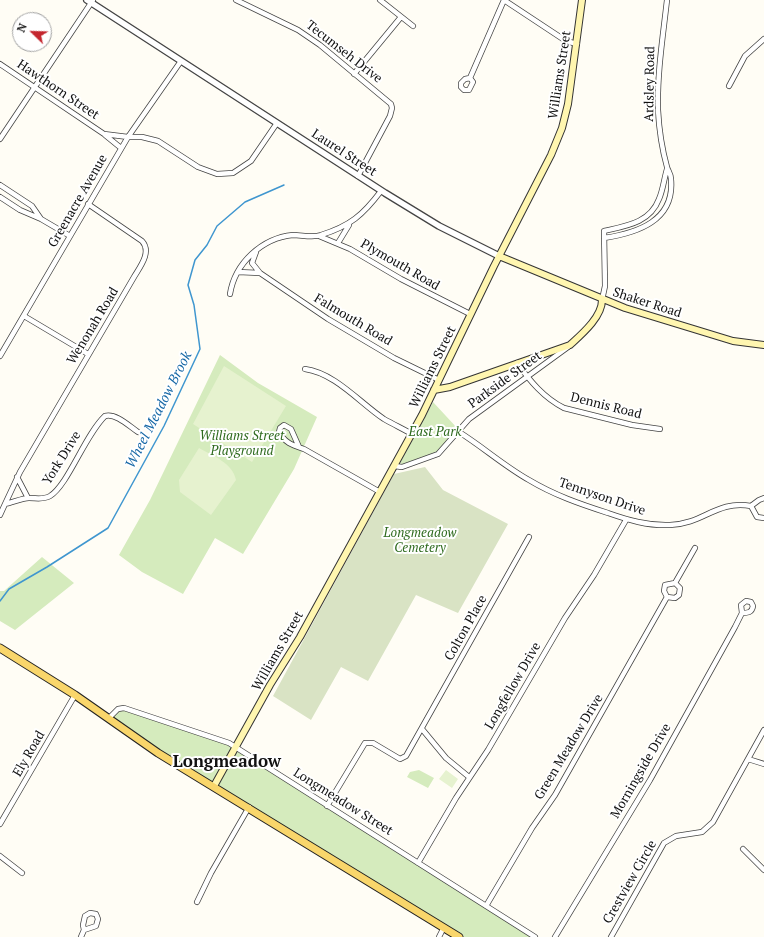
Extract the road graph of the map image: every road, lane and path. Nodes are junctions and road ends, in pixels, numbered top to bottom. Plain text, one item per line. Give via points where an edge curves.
1 (236, 0) edge
2 (380, 0) edge
3 (504, 0) edge
4 (582, 0) edge
5 (666, 0) edge
6 (90, 1) edge
7 (401, 17) junction
8 (413, 26) dead end
9 (764, 39) edge
10 (577, 44) junction
11 (181, 61) junction
12 (0, 64) edge
13 (354, 74) junction
14 (470, 78) dead end
15 (729, 86) dead end
16 (34, 88) junction
17 (276, 123) junction
18 (104, 134) junction
19 (128, 137) junction
20 (0, 139) edge
21 (121, 148) junction
22 (667, 169) junction
23 (358, 176) junction
24 (0, 185) edge
25 (381, 191) junction
26 (0, 196) edge
27 (88, 204) junction
28 (41, 219) junction
29 (349, 225) junction
30 (70, 236) junction
31 (319, 236) junction
32 (604, 238) junction
33 (338, 243) junction
34 (259, 248) junction
35 (499, 256) junction
36 (238, 272) junction
37 (260, 273) junction
38 (230, 294) dead end
39 (602, 300) junction
40 (470, 314) junction
41 (24, 316) junction
42 (570, 345) junction
43 (764, 345) edge
44 (88, 354) junction
45 (0, 356) edge
46 (516, 363) junction
47 (305, 369) dead end
48 (527, 377) junction
49 (438, 380) junction
50 (434, 390) junction
51 (660, 429) dead end
52 (138, 432) dead end
53 (459, 432) junction
54 (412, 434) junction
55 (299, 447) junction
56 (394, 466) junction
57 (18, 477) junction
58 (380, 492) junction
59 (28, 498) junction
60 (764, 498) edge
61 (5, 504) junction
62 (751, 506) junction
63 (0, 515) edge
64 (764, 518) edge
65 (626, 520) junction
66 (529, 537) dead end
67 (695, 548) dead end
68 (675, 583) junction
69 (667, 597) junction
70 (742, 613) dead end
71 (1, 650) edge
72 (76, 695) junction
73 (109, 718) junction
74 (422, 730) junction
75 (764, 730) edge
76 (236, 747) junction
77 (748, 759) junction
78 (764, 764) edge
79 (469, 777) junction
80 (214, 786) junction
81 (326, 806) junction
82 (249, 807) junction
83 (0, 824) edge
84 (743, 849) dead end
85 (0, 856) edge
86 (418, 863) junction
87 (764, 870) edge
88 (22, 873) dead end
89 (198, 902) dead end
90 (486, 906) junction
91 (444, 927) junction
92 (84, 930) dead end
93 (81, 937) edge
94 (439, 937) edge
95 (459, 937) edge
96 (535, 937) edge
97 (555, 937) edge
98 (611, 937) edge

1 - 13 street, Tecumseh Drive via 298,30
2 - 7 street
3 - 10 street via 566,41
3 - 14 street
4 - 10 main road, Williams Street
5 - 22 street, Ardsley Road via 658,106
6 - 11 street, Laurel Street
6 - 16 street
7 - 8 street
7 - 13 street
9 - 15 street via 745,56
10 - 35 main road, Williams Street via 568,104 559,137
11 - 17 street, Laurel Street
11 - 19 street, Greenacre Avenue
12 - 16 street, Hawthorn Street
13 - 23 street, Tecumseh Drive via 381,94 392,106 390,116
16 - 18 street, Hawthorn Street
16 - 20 street
17 - 19 street, Hawthorn Street via 251,161 240,169 226,174 204,170 158,141
17 - 23 street, Laurel Street
18 - 19 street, Hawthorn Street
18 - 21 street, Hawthorn Street
19 - 21 street, Greenacre Avenue
21 - 27 street, Greenacre Avenue
22 - 32 street, Ardsley Road via 659,199 649,214 630,225 604,231
22 - 32 street, Ardsley Road via 671,179 670,196 654,221 638,231
23 - 25 street, Laurel Street
24 - 28 street via 32,206
25 - 29 street
25 - 35 street, Laurel Street via 440,226
26 - 28 street via 26,214
27 - 30 street, Greenacre Avenue
27 - 44 street, Wenonah Road via 139,239 145,244 146,250 137,272
28 - 30 street
29 - 31 street
29 - 33 street
30 - 41 street, Greenacre Avenue
31 - 33 street, Plymouth Road
31 - 34 street via 284,237
32 - 39 street via 605,286
33 - 40 street, Plymouth Road
34 - 36 street
34 - 37 street via 252,263
35 - 39 main road, Laurel Street
35 - 40 main road, Williams Street
36 - 37 street
36 - 38 street
37 - 49 street, Falmouth Road via 333,322 394,358
39 - 42 main road, Shaker Road via 602,307 585,331
39 - 43 main road, Shaker Road via 733,341
40 - 49 main road, Williams Street
41 - 44 street
41 - 45 street, Greenacre Avenue
42 - 46 main road, Shaker Road
42 - 48 street, Parkside Street
44 - 57 street, Wenonah Road
46 - 48 street, Dennis Road
46 - 50 main road, Shaker Road
47 - 54 street via 319,372 364,401 384,419
48 - 51 street, Dennis Road via 548,398 564,408 632,425
48 - 53 street, Parkside Street via 472,417
49 - 50 main road, Williams Street
50 - 54 main road, Williams Street
52 - 59 street, York Drive via 118,418 105,416 90,434 55,491 43,498
53 - 56 street, Parkside Street via 436,456 402,467
53 - 65 street, Tennyson Drive via 541,487 575,503
54 - 56 main road, Williams Street
55 - 55 street via 288,444 279,432 280,428 284,425 291,429
55 - 58 street
56 - 58 main road, Williams Street
57 - 59 street
57 - 61 street, Wenonah Road
58 - 76 main road, Williams Street
59 - 61 street, York Drive
60 - 62 street
61 - 63 street
62 - 64 street via 757,517
62 - 65 street, Tennyson Drive via 727,505 682,524 649,524
65 - 79 street, Longfellow Drive via 488,750
66 - 74 street, Colton Place
67 - 68 street, Green Meadow Drive
68 - 69 street, Green Meadow Drive via 665,585
68 - 69 street, Green Meadow Drive via 680,588 679,595 675,598
69 - 90 street, Green Meadow Drive via 561,786 529,832
70 - 97 street, Morningside Drive via 657,767
71 - 72 main road
72 - 73 main road
72 - 83 street, Ely Road
73 - 76 street, Longmeadow Street via 118,709 124,708
73 - 80 main road via 158,753
74 - 79 street via 446,758
74 - 81 street, Colton Place via 402,759 377,744 367,742 362,746
75 - 77 street, Crestview Circle
76 - 80 main road, Williams Street
76 - 81 street, Longmeadow Street
77 - 78 street
77 - 98 street, Crestview Circle via 713,822 702,832 676,836 664,843
79 - 86 street, Longfellow Drive
80 - 82 main road
81 - 86 street, Longmeadow Street
82 - 89 street via 211,873
82 - 91 main road
84 - 87 street
85 - 88 street
86 - 90 street, Longmeadow Street
90 - 96 street, Longmeadow Street
91 - 94 street
91 - 95 main road
92 - 93 street

